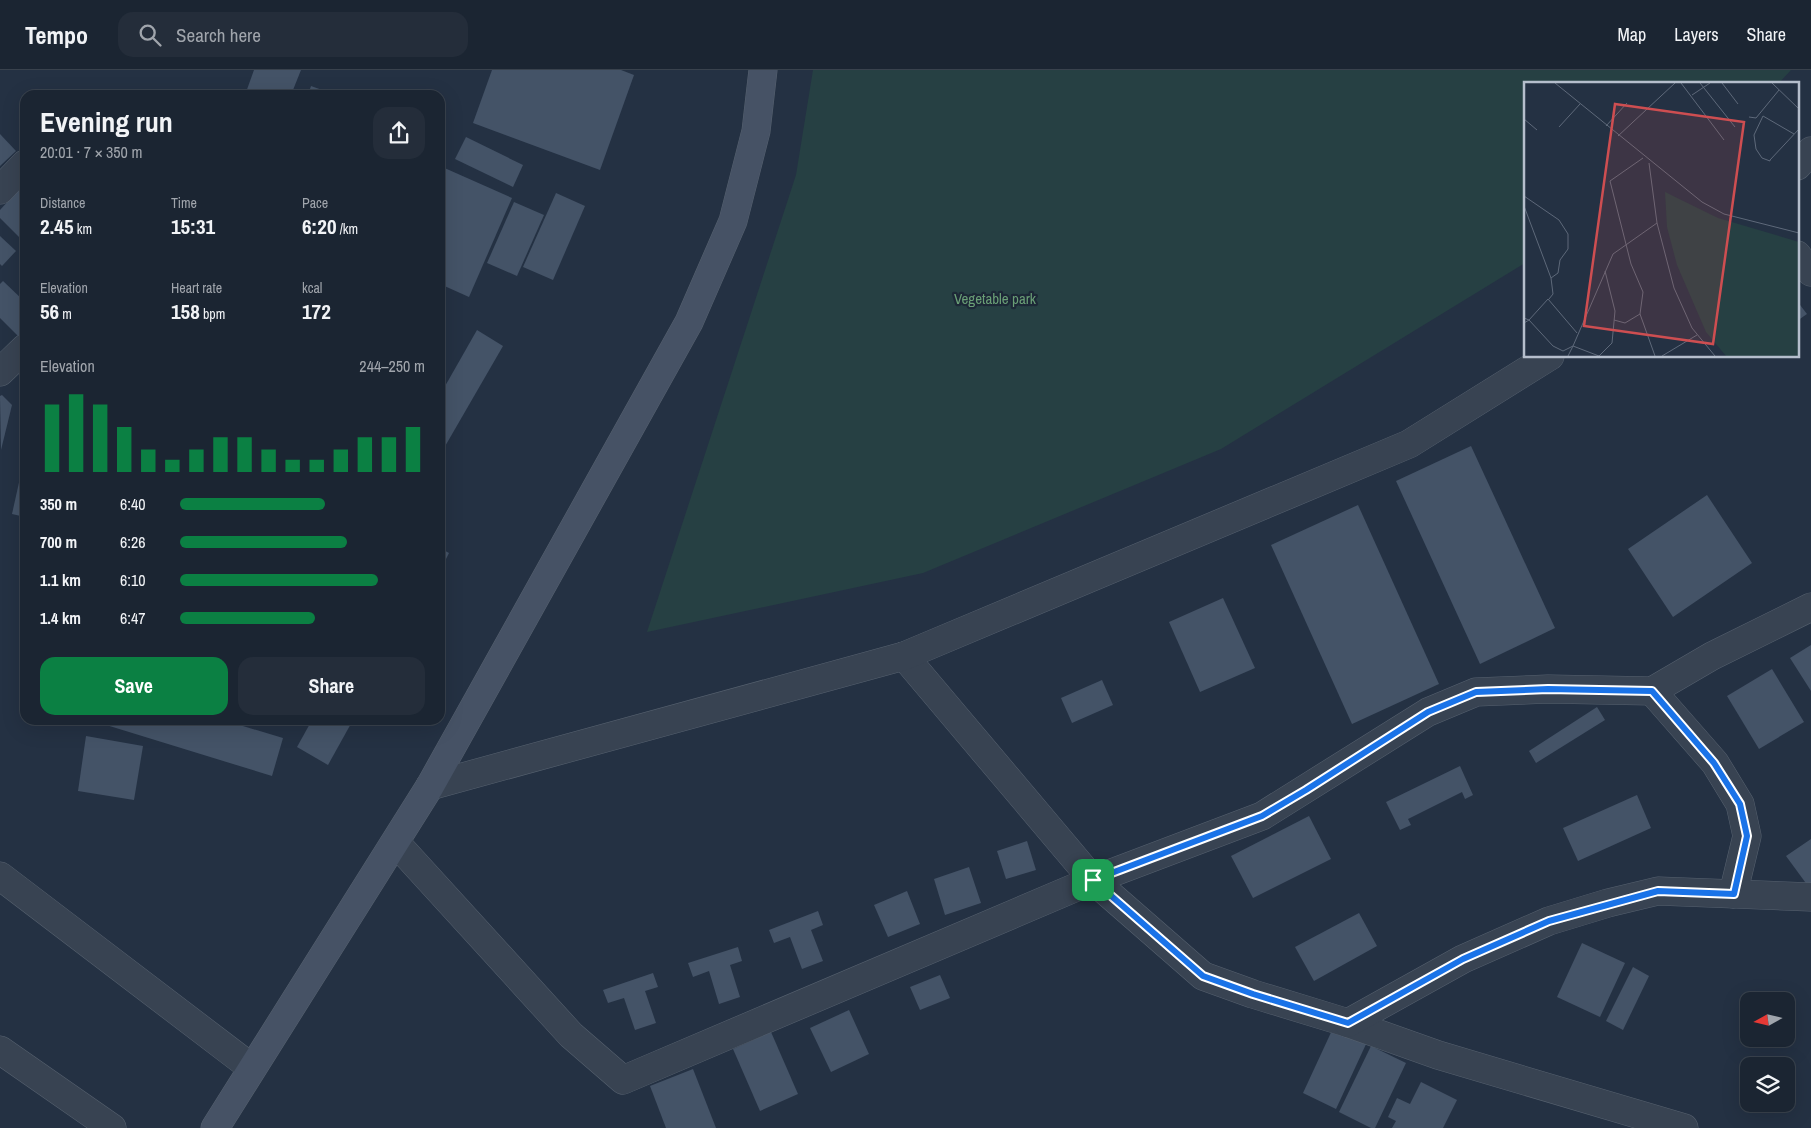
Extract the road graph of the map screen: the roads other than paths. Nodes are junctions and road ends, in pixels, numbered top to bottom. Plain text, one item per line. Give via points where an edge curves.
1 (763, 70) edge
2 (1811, 151) edge
3 (1798, 165) edge
4 (20, 169) edge
5 (0, 190) edge
6 (1798, 256) edge
7 (1811, 272) edge
8 (20, 353) edge
9 (1547, 358) edge
10 (0, 372) edge
11 (1811, 607) edge
12 (904, 656) junction
13 (1652, 691) junction
14 (430, 786) junction
15 (396, 843) junction
16 (0, 876) edge
17 (1093, 880) junction
18 (1734, 894) junction
19 (1811, 897) edge
20 (1348, 1023) junction
21 (0, 1050) edge
22 (252, 1068) junction
23 (112, 1128) edge
24 (214, 1128) edge
25 (1684, 1128) edge

1 - 14 main road via 756,131 733,222 689,322
2 - 3 street
4 - 5 street
6 - 7 street
8 - 10 street
9 - 12 street via 1409,444
11 - 13 street via 1712,656
12 - 14 street
12 - 17 street
13 - 17 street via 1548,689 1476,692 1428,712 1262,816
13 - 18 street via 1714,763 1740,804 1747,836
14 - 15 main road
15 - 17 street via 571,1034 623,1080
15 - 22 main road
16 - 22 street
17 - 20 street via 1203,976
18 - 19 street
18 - 20 street via 1658,891 1549,921 1463,959
20 - 25 street via 1438,1055
21 - 23 street
22 - 24 main road

